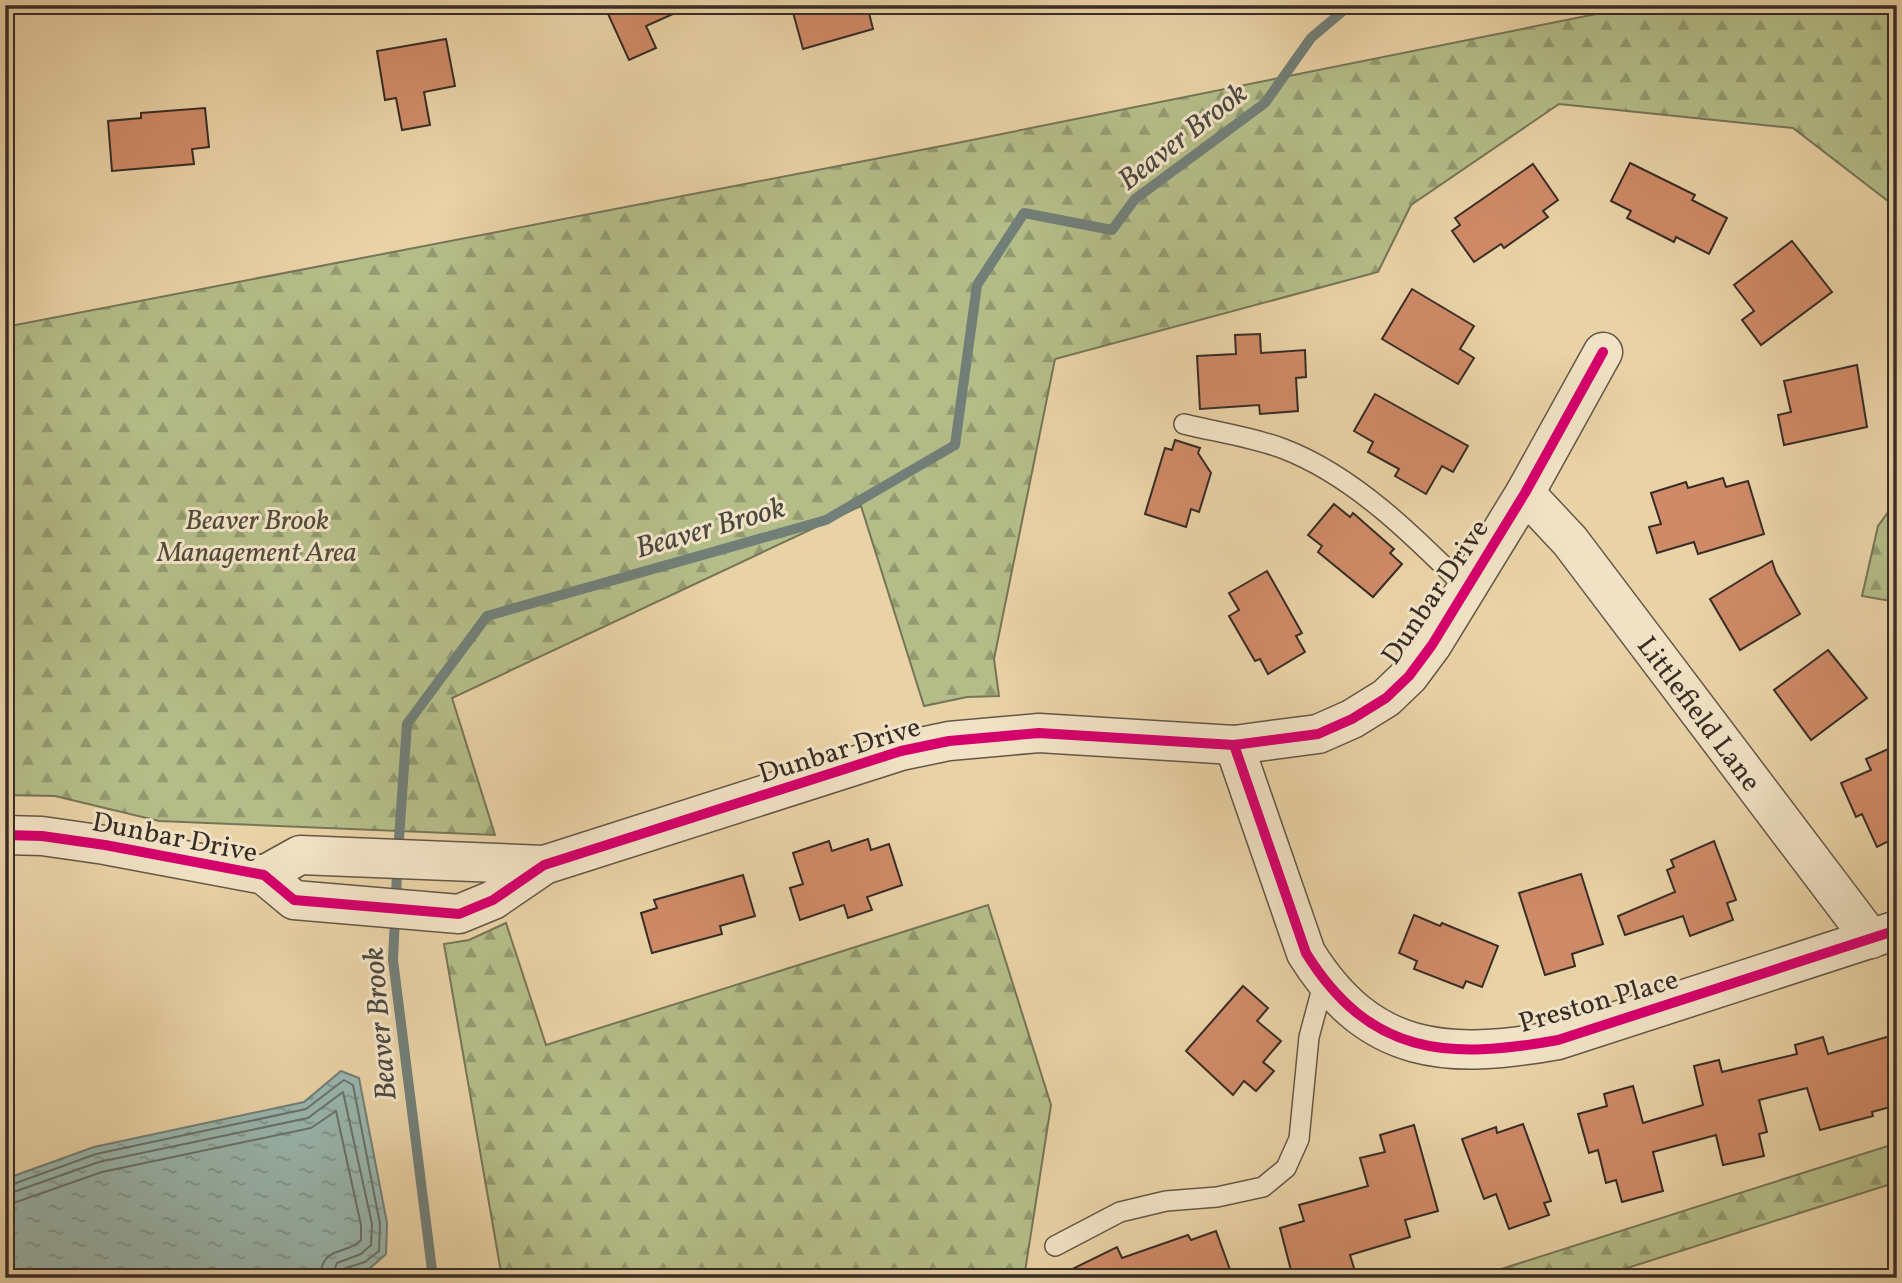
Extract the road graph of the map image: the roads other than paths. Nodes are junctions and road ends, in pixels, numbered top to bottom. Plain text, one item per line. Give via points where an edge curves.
1 (1603, 352) dead end
2 (1184, 424) dead end
3 (1525, 493) junction
4 (1467, 589) junction
5 (1234, 745) junction
6 (5, 835) edge
7 (544, 865) junction
8 (264, 875) junction
9 (1884, 934) edge
10 (1324, 981) junction
11 (1055, 1247) dead end

1 - 3 street, Dunbar Drive
2 - 4 lane via 1283,449 1313,464 1368,499
3 - 4 street, Dunbar Drive
3 - 9 street, Littlefield Lane via 1570,541
4 - 5 street, Dunbar Drive via 1409,676 1386,698 1318,734
5 - 7 street, Dunbar Drive via 1039,733 949,741 901,751
5 - 10 street, Preston Place via 1306,953
6 - 8 street, Dunbar Drive via 105,845
7 - 8 street, Dunbar Drive via 300,855
7 - 8 street, Dunbar Drive via 493,900 459,914 294,900
9 - 10 street, Preston Place via 1558,1040 1501,1050 1455,1050 1400,1038 1359,1018
10 - 11 lane via 1310,1037 1299,1139 1286,1168 1263,1187 1120,1212

